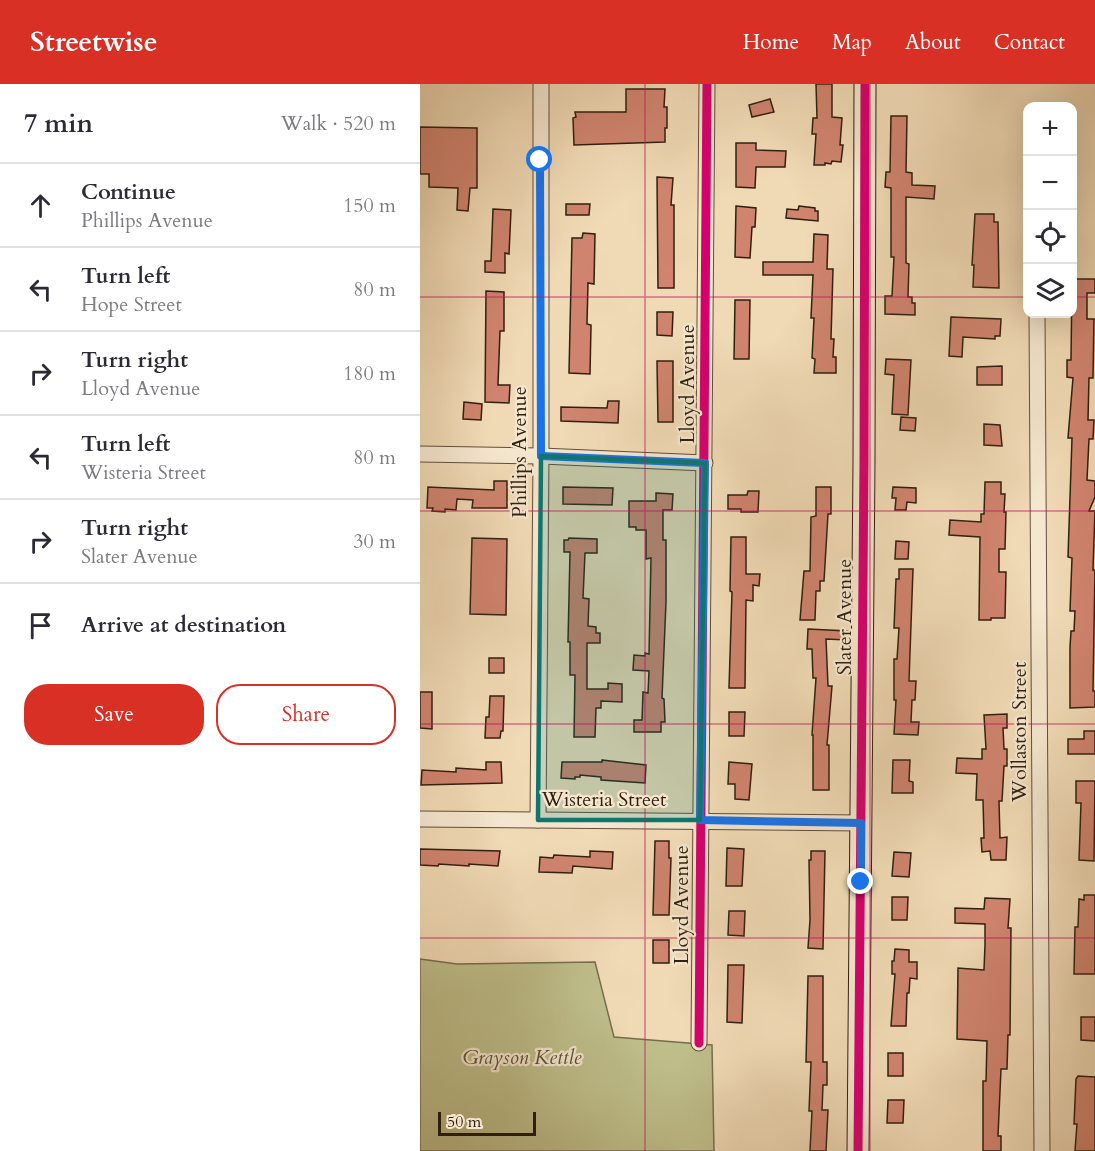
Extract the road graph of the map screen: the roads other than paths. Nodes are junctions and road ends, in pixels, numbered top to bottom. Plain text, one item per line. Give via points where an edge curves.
1 (540, 84) edge
2 (707, 84) edge
3 (865, 84) edge
4 (1037, 318) edge
5 (420, 454) edge
6 (541, 456) junction
7 (705, 463) junction
8 (420, 819) edge
9 (538, 820) junction
10 (700, 820) junction
11 (861, 823) junction
12 (699, 1043) dead end
13 (858, 1151) edge
14 (1042, 1151) edge

1 - 6 street, Phillips Avenue
2 - 7 street, Lloyd Avenue
3 - 11 street, Slater Avenue
4 - 14 street, Wollaston Street
5 - 6 street
6 - 7 street
6 - 9 street, Phillips Avenue
7 - 10 street, Lloyd Avenue
8 - 9 street, Wisteria Street
9 - 10 street, Wisteria Street
10 - 11 street, Wisteria Street
10 - 12 street, Lloyd Avenue
11 - 13 street, Slater Avenue

